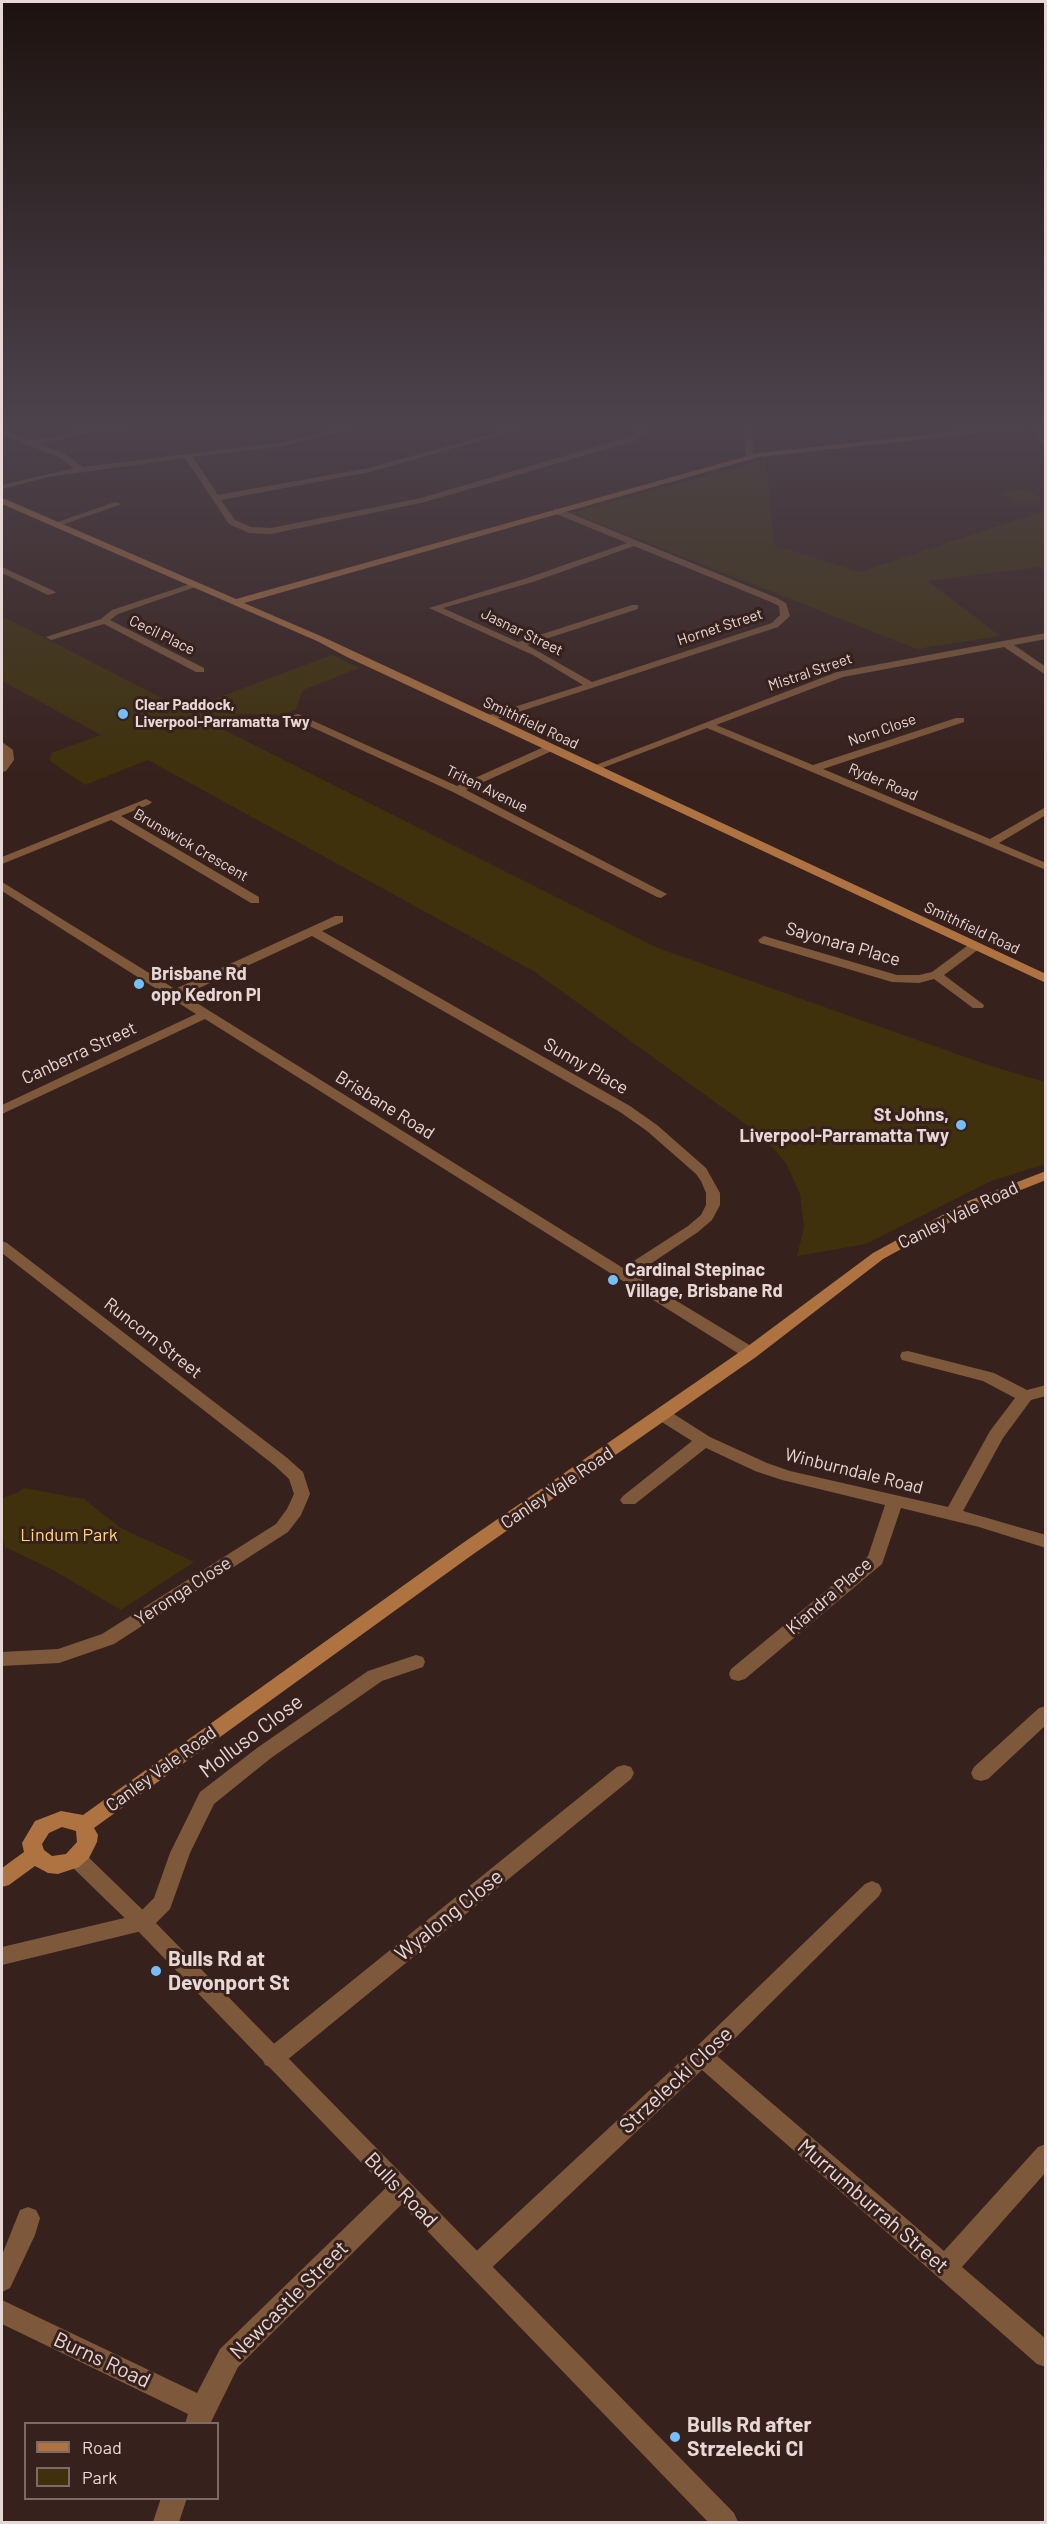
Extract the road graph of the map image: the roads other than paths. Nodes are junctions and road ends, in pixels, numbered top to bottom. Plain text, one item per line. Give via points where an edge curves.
1 (97, 542) edge
2 (449, 542) edge
3 (631, 542) edge
4 (634, 543) junction
5 (2, 570) edge
6 (196, 585) junction
7 (51, 593) dead end
8 (237, 602) junction
9 (635, 607) dead end
10 (105, 621) junction
11 (1046, 636) edge
12 (51, 637) dead end
13 (1005, 644) junction
14 (518, 645) junction
15 (200, 670) dead end
16 (1046, 672) edge
17 (590, 685) junction
18 (298, 717) dead end
19 (487, 719) junction
20 (960, 720) dead end
21 (708, 724) junction
22 (2, 745) edge
23 (550, 748) junction
24 (593, 768) junction
25 (2, 769) edge
26 (813, 769) junction
27 (457, 790) junction
28 (146, 802) dead end
29 (1046, 810) edge
30 (112, 816) junction
31 (990, 844) junction
32 (2, 861) edge
33 (1046, 867) edge
34 (2, 886) edge
35 (661, 894) dead end
36 (255, 900) dead end
37 (339, 919) dead end
38 (312, 932) junction
39 (764, 940) dead end
40 (975, 946) junction
41 (936, 975) junction
42 (1046, 979) edge
43 (175, 994) junction
44 (978, 1005) dead end
45 (205, 1014) junction
46 (2, 1110) edge
47 (1046, 1175) edge
48 (2, 1245) edge
49 (624, 1274) junction
50 (750, 1353) junction
51 (908, 1356) dead end
52 (1046, 1390) edge
53 (1025, 1396) junction
54 (663, 1415) junction
55 (705, 1441) junction
56 (280, 1461) joint
57 (629, 1500) dead end
58 (895, 1501) junction
59 (953, 1514) junction
60 (1046, 1542) edge
61 (2, 1659) edge
62 (416, 1662) dead end
63 (738, 1674) dead end
64 (1046, 1713) edge
65 (624, 1773) dead end
66 (981, 1773) dead end
67 (83, 1825) junction
68 (35, 1855) junction
69 (76, 1858) junction
70 (2, 1879) edge
71 (872, 1890) dead end
72 (143, 1923) junction
73 (2, 1956) edge
74 (702, 2056) junction
75 (273, 2058) junction
76 (1046, 2155) edge
77 (401, 2190) junction
78 (28, 2218) dead end
79 (477, 2266) junction
80 (945, 2268) junction
81 (2, 2280) edge
82 (2, 2312) edge
83 (1046, 2355) edge
84 (200, 2416) edge
85 (174, 2500) edge
86 (166, 2523) edge
87 (725, 2523) edge

1 - 6 main road, Smithfield Road
2 - 8 main road
3 - 4 street, Hornet Street
4 - 14 street, Jasnar Street via 530,580 434,608
4 - 17 street, Hornet Street via 774,600 783,605 785,616 775,625
5 - 7 street
6 - 8 main road, Smithfield Road
6 - 10 street, Cecil Place via 115,612
8 - 19 main road, Smithfield Road
9 - 14 street
10 - 12 street
10 - 15 street, Cecil Place
11 - 13 street, Mistral Street
13 - 16 street
13 - 21 street, Mistral Street via 841,674
14 - 17 street, Jasnar Street
17 - 19 street, Hornet Street
18 - 27 street, Triten Avenue
19 - 23 main road, Smithfield Road
20 - 26 street, Norn Close
21 - 24 street, Mistral Street
21 - 26 street, Ryder Road
22 - 25 street via 8,750 9,760
23 - 24 main road, Smithfield Road
23 - 27 street
24 - 40 main road, Smithfield Road
26 - 31 street, Ryder Road
27 - 35 street, Triten Avenue
28 - 30 street, Brunswick Crescent
29 - 31 street
30 - 32 street, Brunswick Crescent
30 - 36 street, Brunswick Crescent
31 - 33 street, Ryder Road
34 - 43 street, Brisbane Road
37 - 38 street
38 - 43 street
38 - 49 street, Sunny Place via 625,1109 701,1171 713,1193 713,1206 707,1217
39 - 41 street, Sayonara Place via 896,979
40 - 41 street, Sayonara Place
40 - 42 main road, Smithfield Road
41 - 44 street
43 - 45 street, Brisbane Road
45 - 46 street, Canberra Street
45 - 49 street, Brisbane Road
47 - 50 main road, Canley Vale Road via 973,1204 878,1256
48 - 56 street, Runcorn Street
49 - 50 street, Brisbane Road
50 - 54 main road, Canley Vale Road
51 - 53 street via 988,1377
52 - 53 street
53 - 59 street via 996,1436
54 - 55 street, Winburndale Road
54 - 67 main road, Canley Vale Road via 466,1550
55 - 57 street
55 - 58 street, Winburndale Road via 779,1473
56 - 61 street, Yeronga Close via 297,1476 302,1494 282,1528 108,1639 59,1656
58 - 59 street, Winburndale Road
58 - 63 street, Kiandra Place via 876,1559
59 - 60 street, Winburndale Road
62 - 72 street, Molluso Close via 375,1677 207,1798 180,1853 163,1903
64 - 66 street
65 - 75 street, Wyalong Close
67 - 68 main road via 66,1818 46,1824 33,1838
67 - 69 main road via 87,1842
68 - 69 main road via 53,1865
68 - 70 main road
69 - 72 street, Bulls Road
71 - 74 street, Strzelecki Close
72 - 73 street
72 - 75 street, Bulls Road
74 - 79 street, Strzelecki Close
74 - 80 street, Murrumburrah Street
75 - 77 street, Bulls Road
76 - 80 street
77 - 79 street, Bulls Road
77 - 84 street, Newcastle Street via 229,2358
78 - 81 street
79 - 87 street, Bulls Road
80 - 83 street, Murrumburrah Street
82 - 84 street, Burns Road
85 - 86 street

